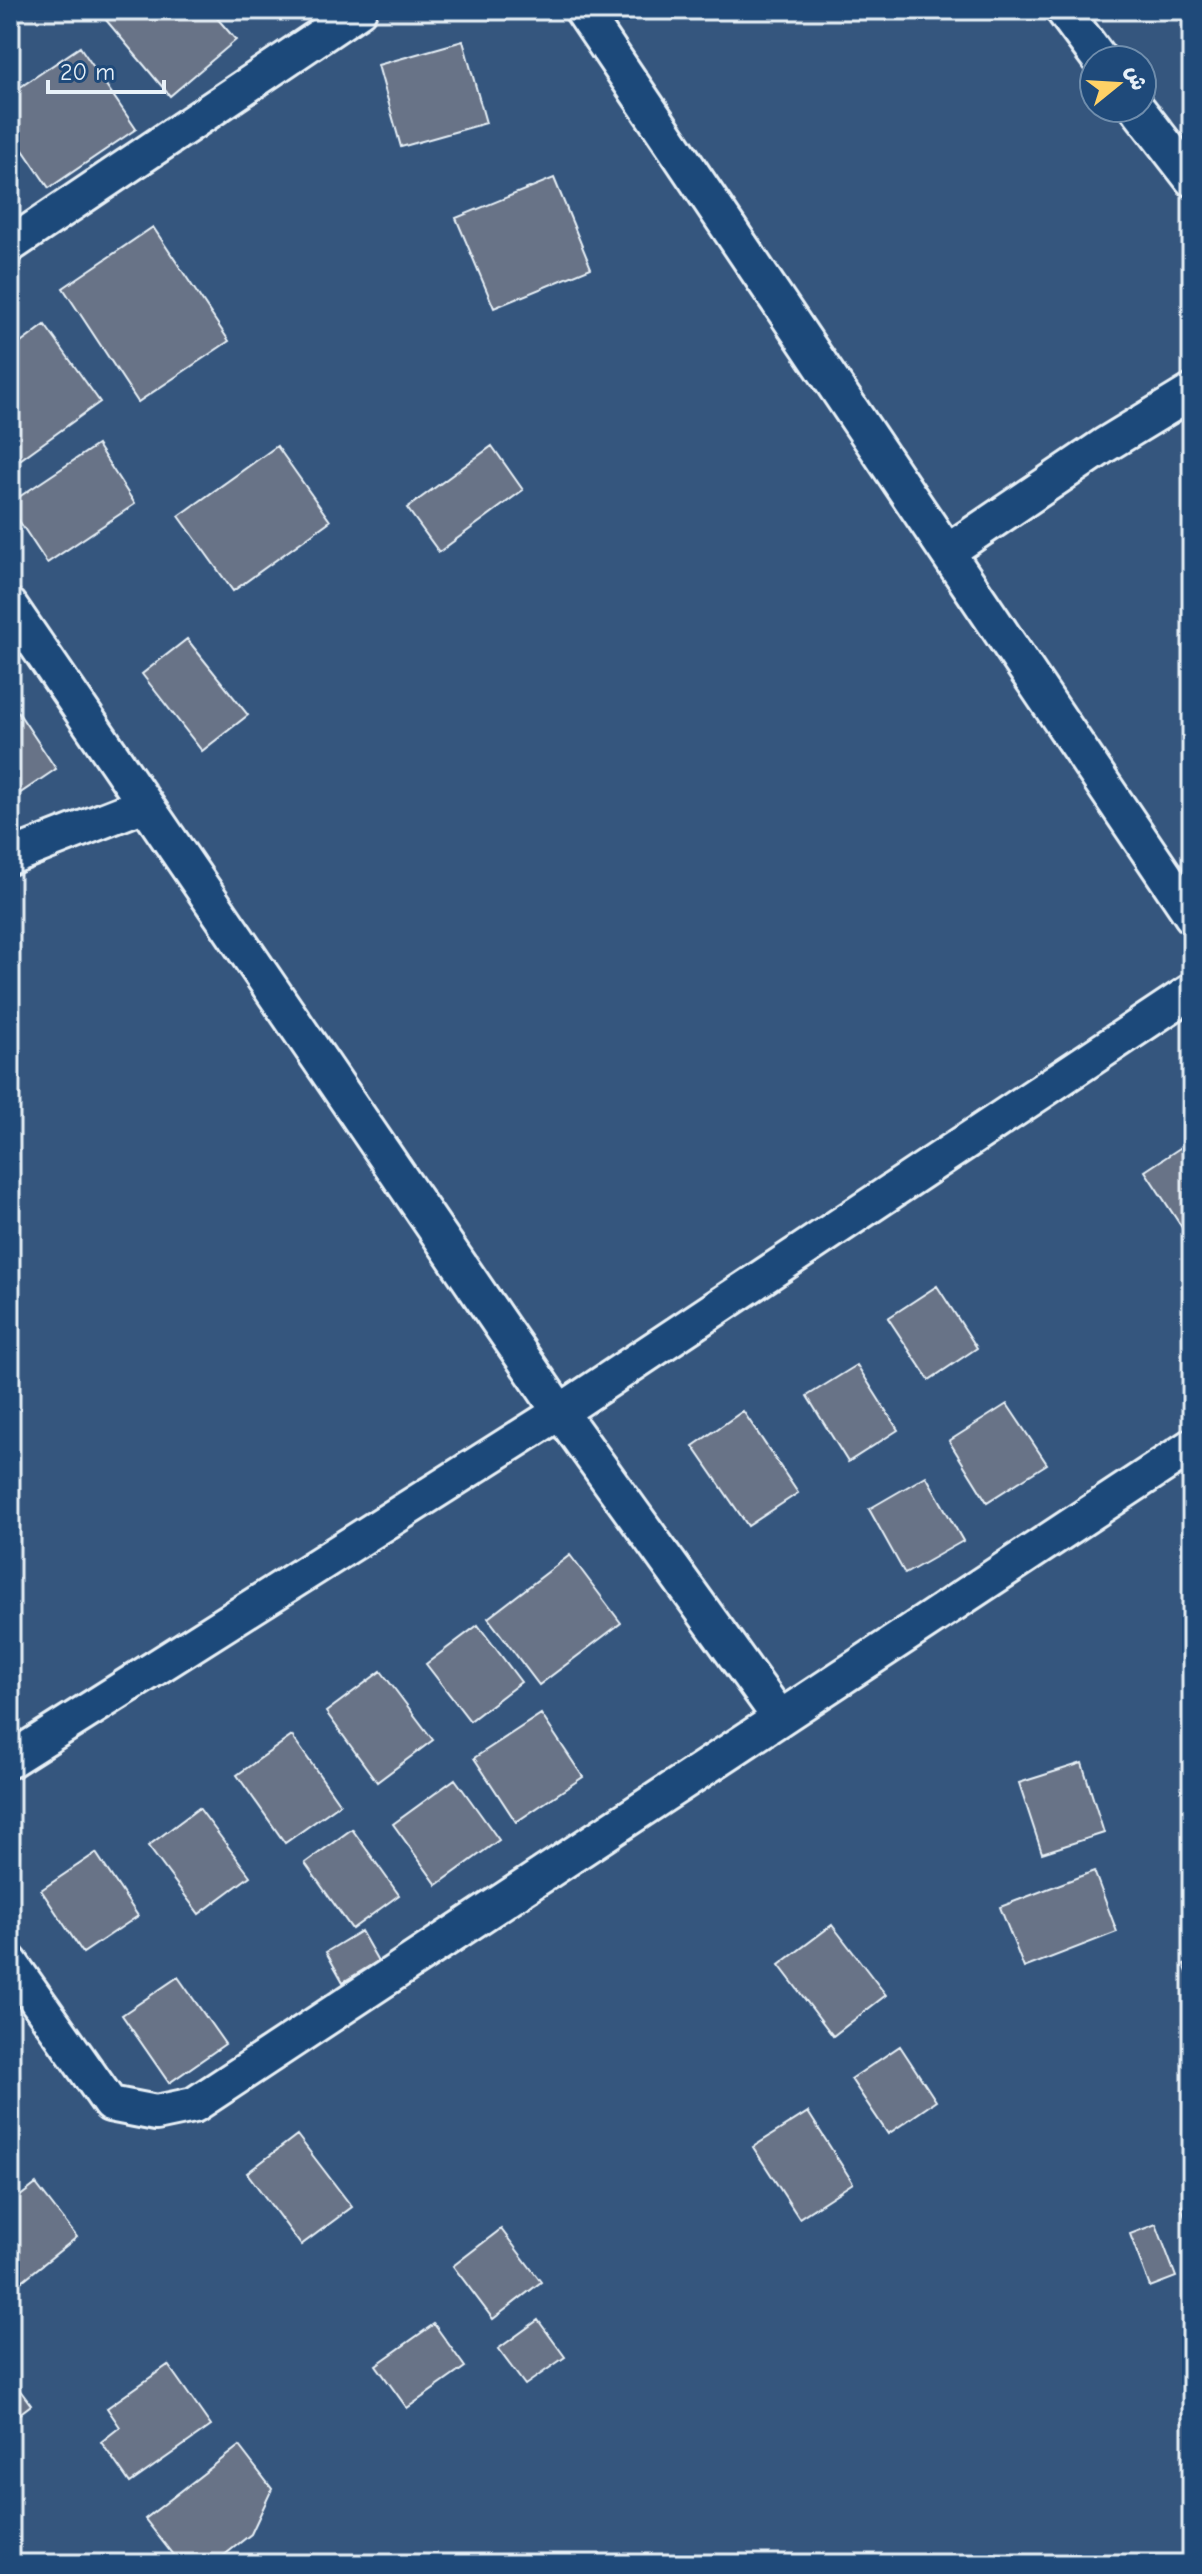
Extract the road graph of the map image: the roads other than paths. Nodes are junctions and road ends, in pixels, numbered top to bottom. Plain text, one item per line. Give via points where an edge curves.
1 (359, 10) edge
2 (582, 10) edge
3 (1063, 10) edge
4 (1088, 44) edge
5 (1149, 124) edge
6 (1192, 179) edge
7 (10, 245) edge
8 (1192, 392) edge
9 (947, 552) junction
10 (10, 606) edge
11 (145, 804) junction
12 (10, 857) edge
13 (1192, 916) edge
14 (1192, 991) edge
15 (560, 1412) junction
16 (1192, 1446) edge
17 (780, 1718) junction
18 (10, 1760) edge
19 (10, 1962) edge

1 - 7 street
2 - 9 street
3 - 4 street
5 - 6 street
8 - 9 street
9 - 13 street
10 - 11 street
11 - 12 street
11 - 15 street
14 - 15 street
15 - 17 street
15 - 18 street
16 - 17 street
17 - 19 street via 194,2105 156,2113 110,2104

